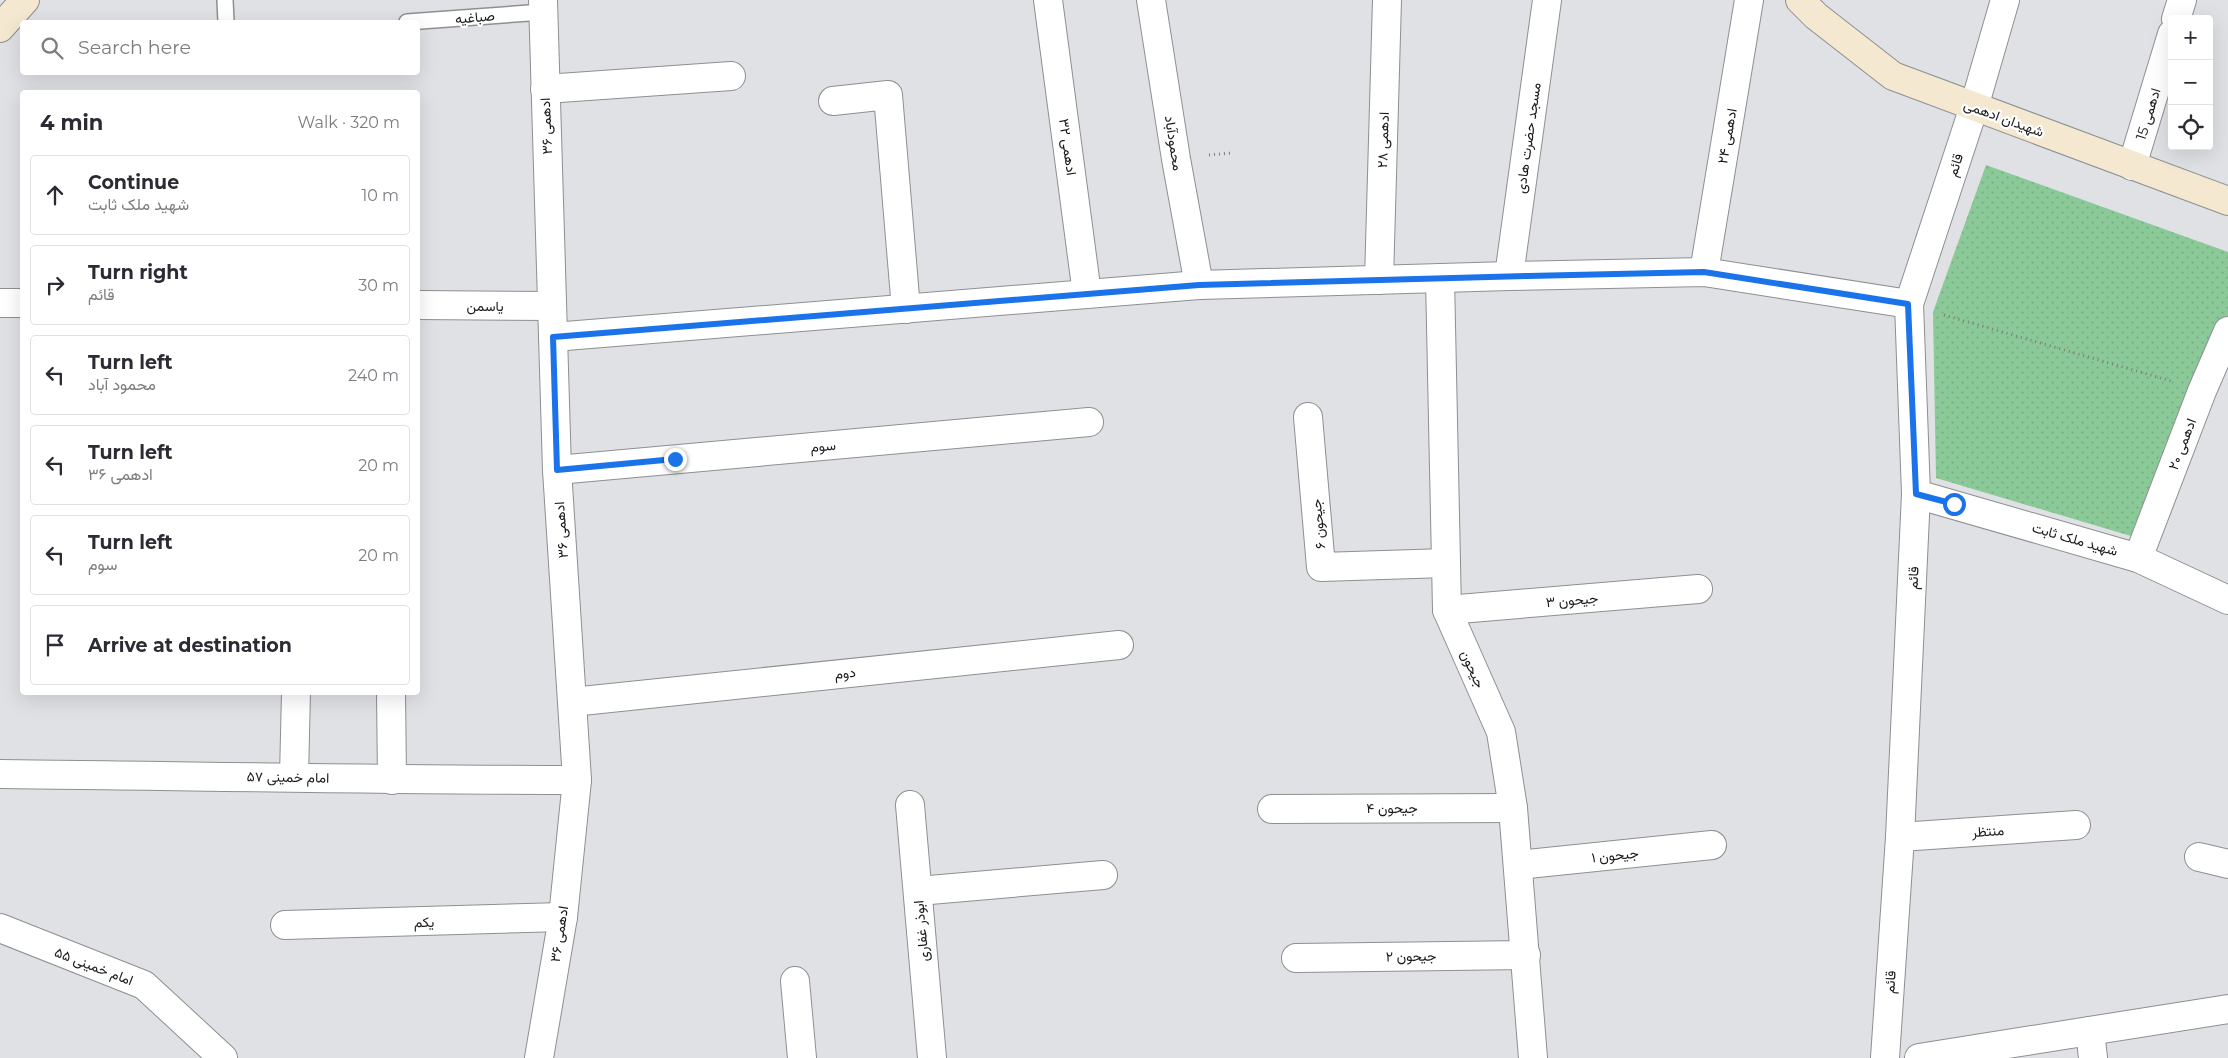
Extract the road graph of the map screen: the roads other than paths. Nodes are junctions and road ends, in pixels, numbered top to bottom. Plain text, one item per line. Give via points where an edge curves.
1 (25, 0) edge
2 (225, 0) edge
3 (1048, 0) edge
4 (1151, 0) edge
5 (1387, 0) edge
6 (1547, 0) edge
7 (1749, 0) edge
8 (2005, 0) edge
9 (2182, 0) edge
10 (1812, 5) edge
11 (543, 6) edge
12 (2177, 15) edge
13 (226, 20) edge
14 (420, 20) edge
15 (0, 28) edge
16 (2168, 47) edge
17 (732, 76) dead end
18 (545, 89) junction
19 (833, 101) dead end
20 (1974, 107) junction
21 (2132, 166) junction
22 (2228, 201) edge
23 (1704, 272) junction
24 (1509, 276) junction
25 (1440, 278) junction
26 (1379, 280) junction
27 (1199, 285) junction
28 (1087, 294) junction
29 (0, 303) edge
30 (20, 303) edge
31 (1908, 304) junction
32 (420, 305) edge
33 (552, 306) junction
34 (906, 309) junction
35 (2228, 331) edge
36 (553, 337) junction
37 (1308, 418) dead end
38 (1089, 422) dead end
39 (557, 470) junction
40 (1916, 494) junction
41 (2138, 558) junction
42 (1446, 564) junction
43 (1698, 589) dead end
44 (2228, 600) edge
45 (1446, 610) junction
46 (1118, 645) dead end
47 (296, 695) edge
48 (391, 695) edge
49 (572, 702) junction
50 (0, 774) edge
51 (294, 777) junction
52 (392, 780) junction
53 (577, 780) junction
54 (910, 805) dead end
55 (1513, 808) junction
56 (1272, 809) dead end
57 (2076, 825) dead end
58 (1900, 837) junction
59 (1712, 846) dead end
60 (2200, 857) dead end
61 (2228, 864) edge
62 (1518, 866) junction
63 (1103, 875) dead end
64 (918, 891) junction
65 (563, 917) junction
66 (285, 925) dead end
67 (0, 928) edge
68 (1526, 955) junction
69 (1296, 958) dead end
70 (795, 981) dead end
71 (2228, 1009) edge
72 (2090, 1031) junction
73 (1958, 1055) edge
74 (223, 1058) edge
75 (538, 1058) edge
76 (802, 1058) edge
77 (932, 1058) edge
78 (1533, 1058) edge
79 (1885, 1058) edge
80 (1919, 1058) edge
81 (2093, 1058) edge

1 - 15 street
2 - 13 lane
3 - 28 street, ادهمی ۳۲
4 - 27 street, محمودآباد
5 - 26 street, ادهمی ۲۸
6 - 24 street, مسجد حضرت هادی
7 - 23 street, ادهمی ۲۴
8 - 20 street, قائم
9 - 12 street
10 - 20 street, شهیدان ادهمی via 1894,76
11 - 14 lane, صباغیه
11 - 18 street, ادهمی ۳۶
16 - 21 street, ادهمی 15
17 - 18 street
18 - 33 street, ادهمی ۳۶
19 - 34 street via 888,95
20 - 21 street, شهیدان ادهمی
20 - 31 street, قائم
21 - 22 street, شهیدان ادهمی
23 - 24 street
23 - 31 street
24 - 25 street
25 - 26 street
25 - 42 street, جیحون
26 - 27 street
27 - 28 street
28 - 34 street
29 - 30 street
31 - 40 street, قائم
32 - 33 street, یاسمن
33 - 36 street, ادهمی ۳۶
34 - 36 street
35 - 41 street, ادهمی ۲۰
36 - 39 street, ادهمی ۳۶
37 - 42 street, جیحون ۶ via 1322,567
38 - 39 street, سوم
39 - 49 street, ادهمی ۳۶
40 - 41 street, شهید ملک ثابت
40 - 58 street, قائم
41 - 44 street, شهید ملک ثابت
42 - 45 street, جیحون
43 - 45 street, جیحون ۳
45 - 55 street, جیحون via 1501,732
46 - 49 street, دوم
47 - 51 street
48 - 52 street
49 - 53 street, ادهمی ۳۶
50 - 51 street, امام خمینی ۵۷
51 - 52 street, امام خمینی ۵۷
52 - 53 street, امام خمینی ۵۷
53 - 65 street, ادهمی ۳۶
54 - 64 street, ابوذر غفاری
55 - 56 street, جیحون ۴
55 - 62 street, جیحون
57 - 58 street, منتظر
58 - 79 street, قائم
59 - 62 street, جیحون ۱
60 - 61 street
62 - 68 street, جیحون
63 - 64 street
64 - 77 street, ابوذر غفاری
65 - 66 street, یکم
65 - 75 street, ادهمی ۳۶
67 - 74 street, امام خمینی ۵۵ via 144,985
68 - 69 street, جیحون ۲
68 - 78 street, جیحون
70 - 76 street
71 - 72 street
72 - 73 street
72 - 81 street
73 - 80 street

